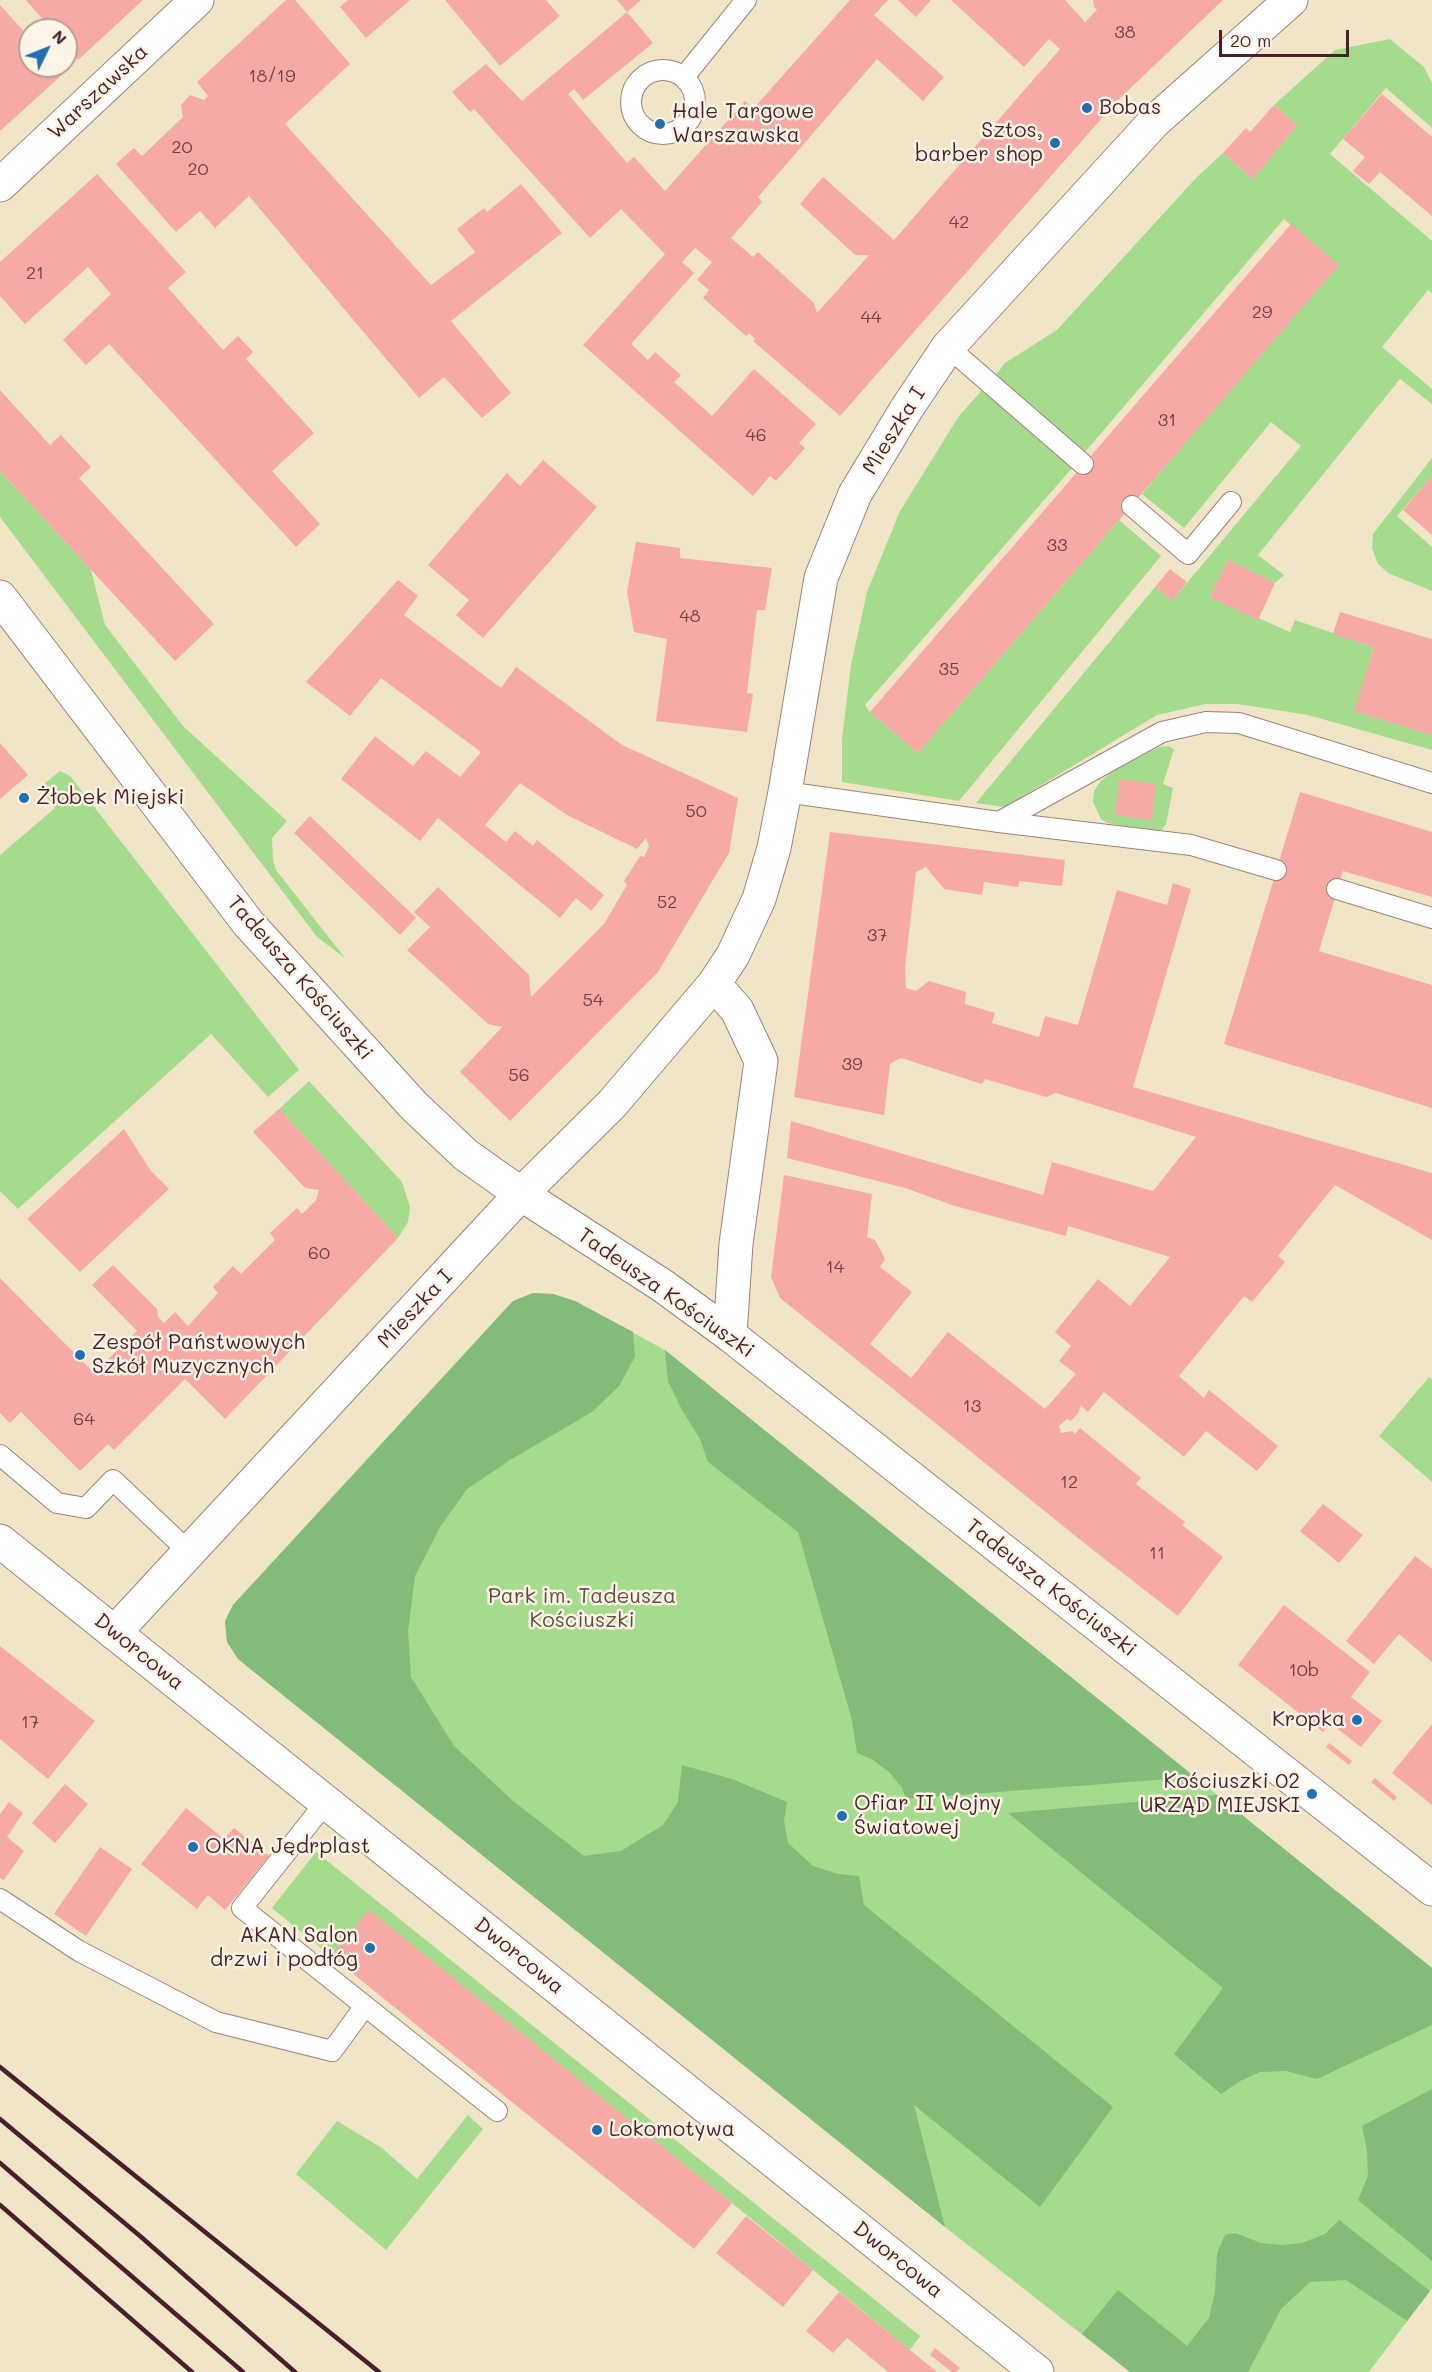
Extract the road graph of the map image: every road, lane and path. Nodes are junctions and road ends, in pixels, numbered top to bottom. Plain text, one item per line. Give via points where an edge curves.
1 (196, 0) edge
2 (746, 0) edge
3 (1291, 0) edge
4 (684, 77) dead end
5 (0, 185) edge
6 (948, 347) junction
7 (1083, 464) dead end
8 (1231, 502) dead end
9 (1132, 506) dead end
10 (0, 597) edge
11 (1432, 783) edge
12 (785, 792) junction
13 (999, 822) junction
14 (1276, 870) dead end
15 (1337, 889) dead end
16 (1432, 918) edge
17 (714, 984) junction
18 (520, 1194) junction
19 (730, 1335) junction
20 (0, 1455) edge
21 (0, 1541) edge
22 (189, 1552) junction
23 (114, 1633) junction
24 (326, 1802) junction
25 (1432, 1889) edge
26 (0, 1899) edge
27 (365, 2006) junction
28 (497, 2111) dead end
29 (1037, 2372) edge

1 - 5 street, Warszawska
2 - 4 lane
3 - 6 street, Mieszka I via 1154,122
6 - 7 lane
6 - 12 street, Mieszka I via 855,494 821,578
8 - 9 lane via 1188,554
10 - 18 street, Tadeusza Kościuszki via 278,958 414,1106 466,1155
11 - 13 lane via 1239,723 1206,722 1162,732
12 - 13 lane
12 - 17 street, Mieszka I via 759,899 733,955
13 - 14 lane via 1191,844
15 - 16 lane
17 - 18 street, Mieszka I via 612,1104
17 - 19 street via 737,1010 761,1061 736,1244
18 - 19 street, Tadeusza Kościuszki via 603,1246
18 - 22 street, Mieszka I
19 - 25 street, Tadeusza Kościuszki
20 - 22 lane via 57,1503 86,1508 113,1480
21 - 23 street, Dworcowa
22 - 23 street, Mieszka I
23 - 24 street, Dworcowa
24 - 27 lane via 242,1908
24 - 29 street, Dworcowa
26 - 27 lane via 79,1951 216,2022 332,2051
27 - 28 lane

